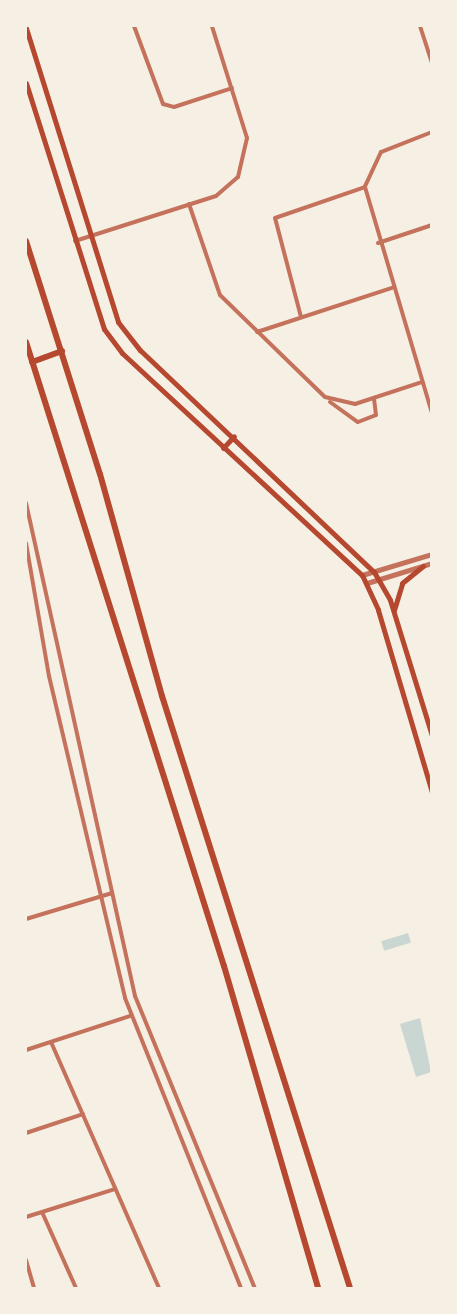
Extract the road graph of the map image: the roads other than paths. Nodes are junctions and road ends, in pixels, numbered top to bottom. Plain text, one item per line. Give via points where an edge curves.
1 (134, 26) edge
2 (212, 26) edge
3 (420, 26) edge
4 (26, 28) edge
5 (33, 50) junction
6 (26, 53) edge
7 (432, 63) edge
8 (26, 83) edge
9 (232, 88) junction
10 (432, 132) edge
11 (364, 187) junction
12 (189, 204) junction
13 (432, 225) edge
14 (90, 236) junction
15 (75, 241) junction
16 (26, 242) edge
17 (378, 243) junction
18 (392, 288) junction
19 (301, 317) junction
20 (257, 332) junction
21 (26, 342) edge
22 (62, 351) junction
23 (32, 362) junction
24 (422, 382) junction
25 (325, 397) junction
26 (374, 398) junction
27 (432, 413) edge
28 (234, 436) junction
29 (223, 448) junction
30 (26, 503) edge
31 (26, 543) edge
32 (432, 554) edge
33 (432, 563) edge
34 (423, 566) junction
35 (374, 572) junction
36 (362, 576) junction
37 (380, 580) junction
38 (367, 584) junction
39 (394, 615) junction
40 (432, 736) edge
41 (432, 792) edge
42 (112, 893) junction
43 (101, 896) junction
44 (26, 919) edge
45 (130, 1016) junction
46 (51, 1042) junction
47 (26, 1050) edge
48 (82, 1114) junction
49 (26, 1133) edge
50 (115, 1189) junction
51 (42, 1212) junction
52 (26, 1217) edge
53 (26, 1260) edge
54 (34, 1288) edge
55 (76, 1288) edge
56 (159, 1288) edge
57 (241, 1288) edge
58 (255, 1288) edge
59 (318, 1288) edge
60 (350, 1288) edge

1 - 9 street via 163,104 174,107
2 - 9 street
3 - 7 street
4 - 5 main road
5 - 6 main road
5 - 14 main road
8 - 15 main road
9 - 12 street via 247,138 243,167 226,190
10 - 11 street via 386,148 370,168
11 - 17 street
11 - 19 street via 274,218
12 - 14 street
12 - 20 street via 216,290
13 - 17 street
14 - 15 street
14 - 28 main road via 114,314 128,337
15 - 29 main road via 109,337
16 - 22 highway
17 - 18 street
18 - 19 street
18 - 24 street
19 - 20 street
20 - 25 street
21 - 23 highway
22 - 23 highway
22 - 60 highway via 165,707
23 - 59 highway via 224,966
24 - 26 street
24 - 27 street
25 - 26 street via 350,405
25 - 26 street via 356,422 376,414
28 - 29 main road
28 - 35 main road
29 - 36 main road
30 - 42 street
31 - 43 street via 49,676
32 - 35 street
33 - 34 street
34 - 37 street
34 - 39 main road via 399,589
35 - 36 street
35 - 37 main road
36 - 38 main road
37 - 38 street
37 - 39 main road
38 - 41 main road
39 - 40 main road
42 - 43 street
42 - 58 street via 148,1035
43 - 44 street
43 - 45 street
45 - 46 street
45 - 57 street
46 - 47 street
46 - 48 street
48 - 49 street
48 - 50 street
50 - 51 street
50 - 56 street
51 - 52 street
51 - 55 street
53 - 54 street

